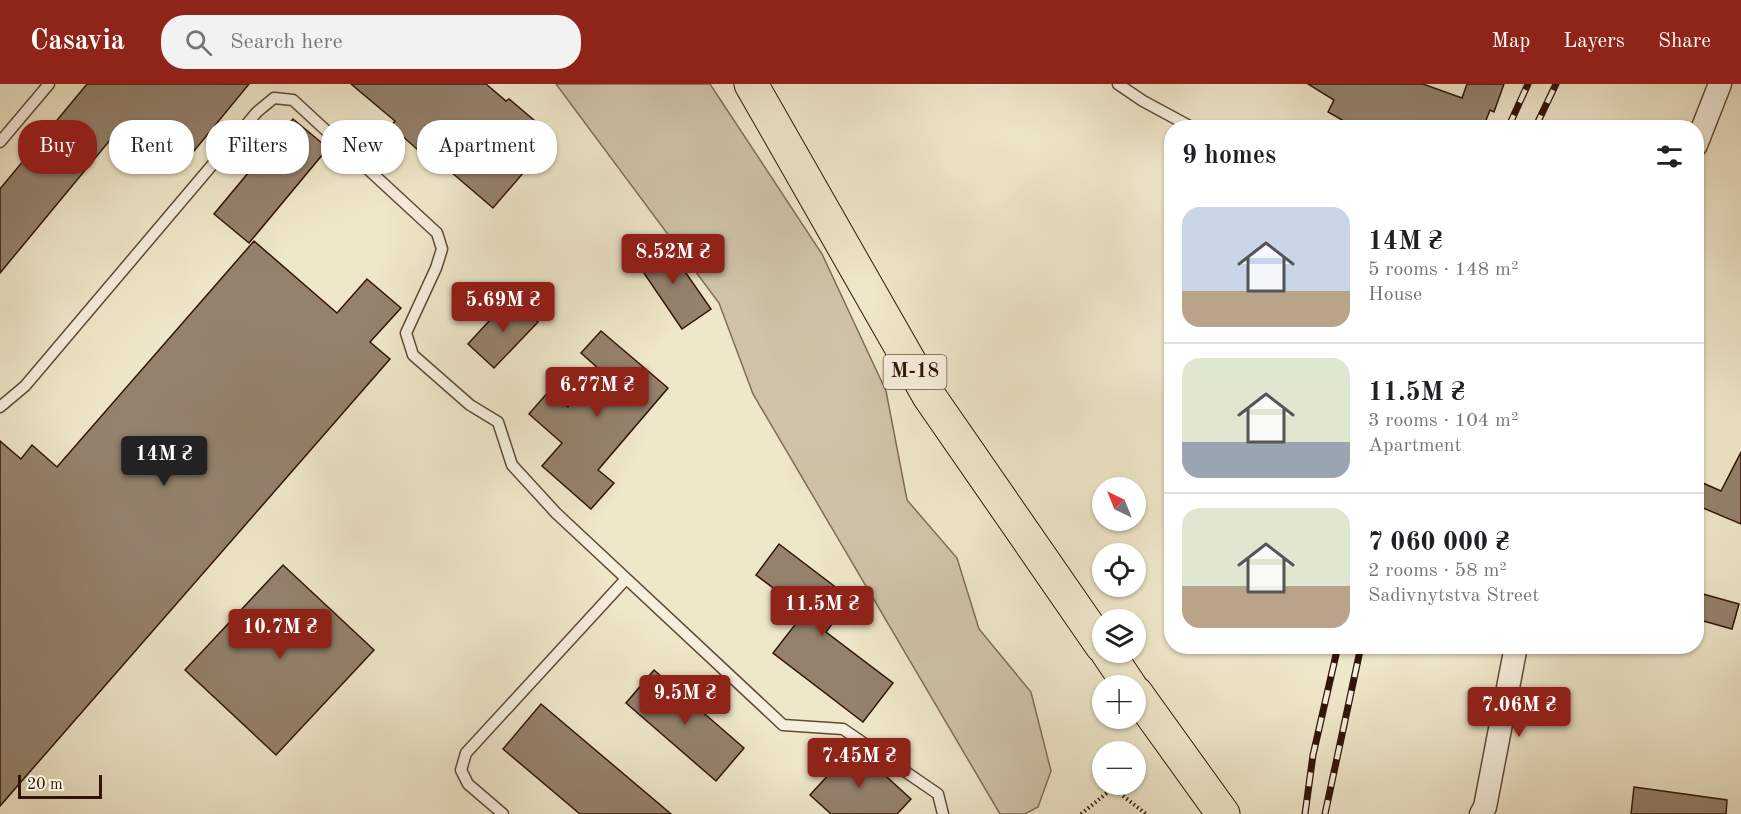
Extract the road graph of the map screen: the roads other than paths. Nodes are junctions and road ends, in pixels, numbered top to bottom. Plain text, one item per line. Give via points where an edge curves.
1 (49, 84) edge
2 (751, 84) edge
3 (1118, 84) edge
4 (1720, 84) edge
5 (1178, 120) edge
6 (1704, 125) edge
7 (0, 142) edge
8 (0, 407) edge
9 (626, 580) junction
10 (1092, 632) edge
11 (1514, 654) edge
12 (1146, 707) edge
13 (503, 814) edge
14 (943, 814) edge
15 (1223, 814) edge
16 (1481, 814) edge

1 - 7 lane
2 - 10 highway, М-18 via 928,396
3 - 5 lane
4 - 6 street
8 - 9 lane via 25,386 257,112 274,98 293,100 437,233 442,249 406,333 413,355 470,405 498,422 512,465
9 - 13 lane via 466,753 461,770 468,784
9 - 14 lane via 783,724 843,729 938,794
11 - 16 street
12 - 15 highway

